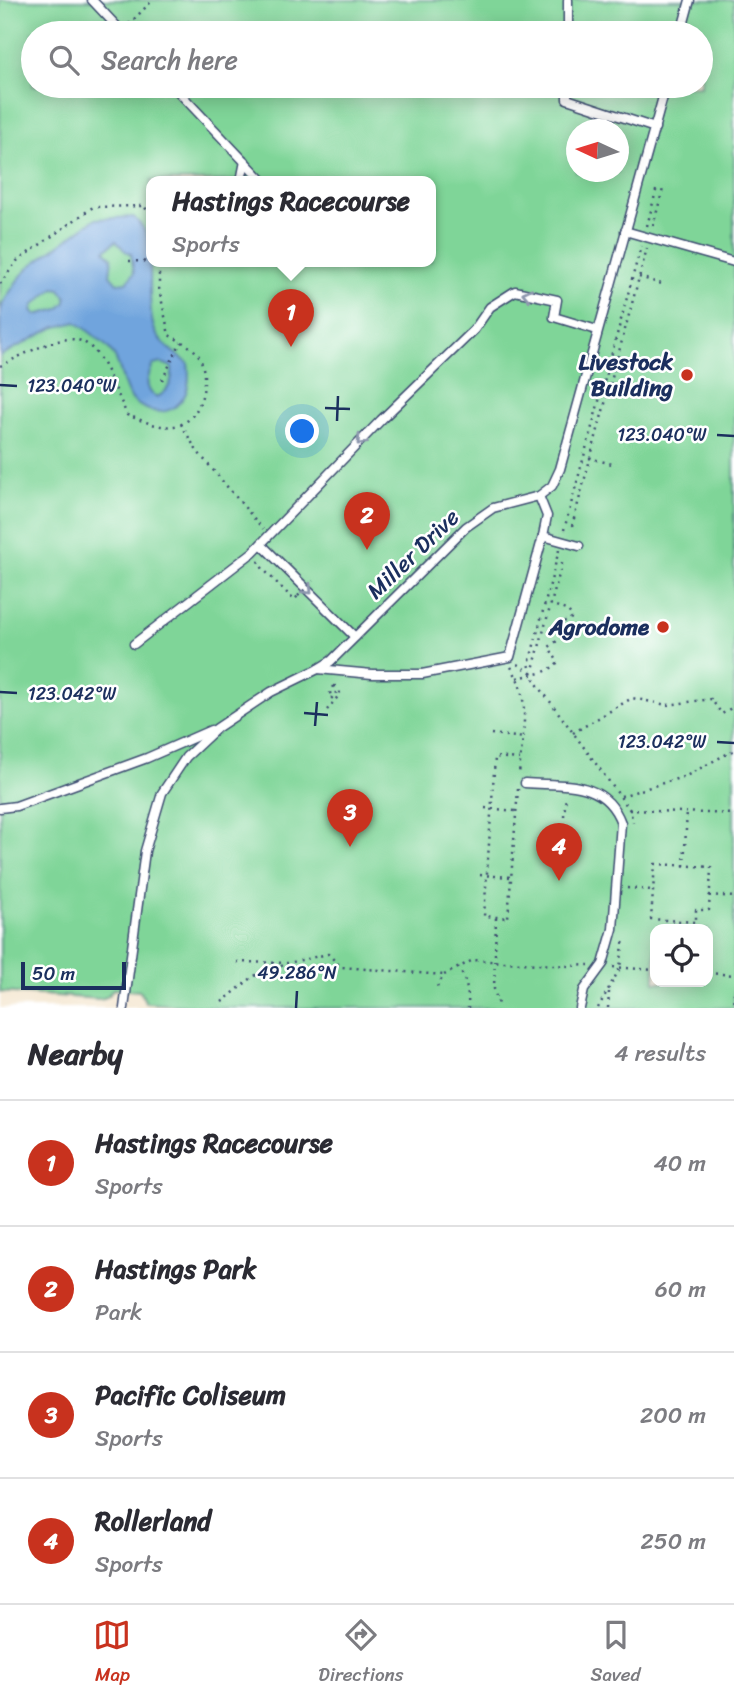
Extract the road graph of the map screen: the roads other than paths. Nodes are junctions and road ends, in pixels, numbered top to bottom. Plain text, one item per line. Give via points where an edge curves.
1 (92, 0) edge
2 (568, 0) edge
3 (690, 0) edge
4 (112, 21) edge
5 (568, 21) edge
6 (684, 21) edge
7 (185, 98) edge
8 (567, 98) edge
9 (663, 98) edge
10 (655, 128) junction
11 (245, 161) junction
12 (243, 176) edge
13 (258, 176) edge
14 (625, 231) junction
15 (734, 262) edge
16 (597, 330) junction
17 (539, 496) junction
18 (543, 536) junction
19 (261, 544) junction
20 (579, 546) dead end
21 (355, 637) junction
22 (134, 644) dead end
23 (318, 669) junction
24 (217, 728) junction
25 (525, 783) dead end
26 (0, 808) edge
27 (124, 1008) edge
28 (580, 1008) edge

1 - 4 lane
2 - 5 lane
3 - 6 lane
7 - 11 lane
8 - 10 lane
9 - 10 lane
10 - 14 lane
11 - 12 lane
11 - 13 lane
14 - 15 lane
14 - 16 lane
16 - 17 lane via 559,469 552,486
16 -> 19 lane via 554,317 557,300 515,291 490,307 474,330
17 - 18 lane via 547,516
17 - 21 lane, Miller Drive via 493,508 466,527
18 - 20 lane
18 - 23 lane via 510,657 422,674
19 -> 21 lane
19 - 22 lane
21 - 23 lane, Miller Drive
23 - 24 lane, Miller Drive via 271,692
24 - 26 lane via 147,758
24 - 27 lane, Miller Drive via 186,757 162,793 145,851
25 - 28 lane via 590,788 615,808 621,823 613,929 603,964 584,990

